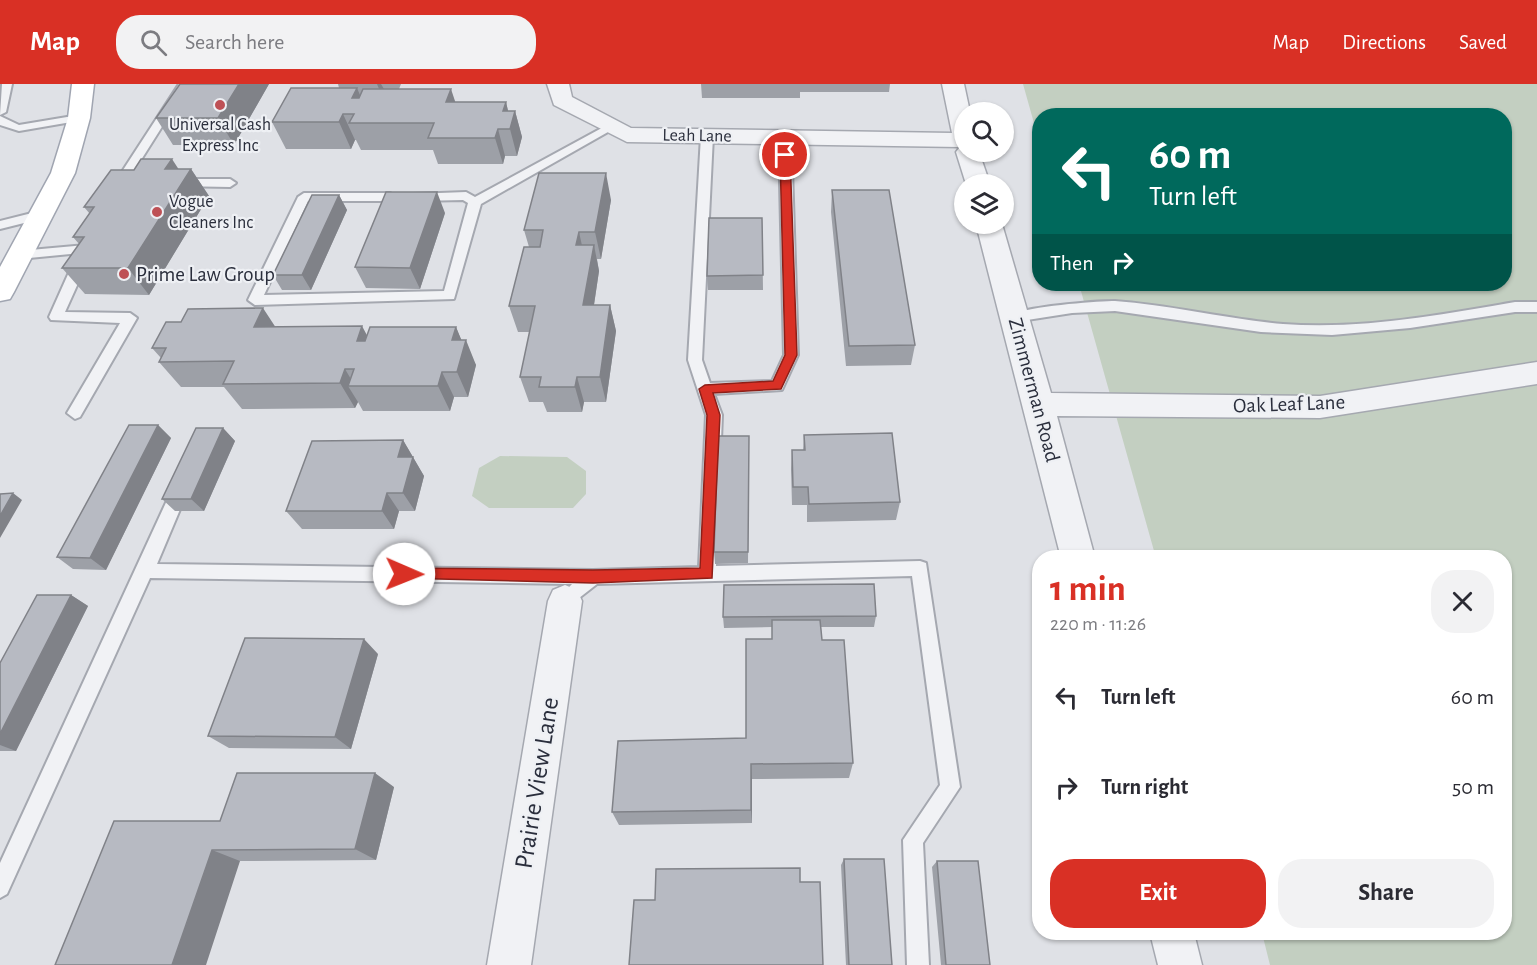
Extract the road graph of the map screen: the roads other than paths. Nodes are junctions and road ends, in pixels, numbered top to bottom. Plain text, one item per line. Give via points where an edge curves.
1 (7, 84) edge
2 (83, 84) edge
3 (184, 84) edge
4 (558, 84) edge
5 (953, 84) edge
6 (957, 102) edge
7 (0, 112) edge
8 (79, 118) junction
9 (0, 119) edge
10 (611, 126) junction
11 (707, 136) junction
12 (784, 138) junction
13 (954, 139) edge
14 (164, 183) edge
15 (230, 183) dead end
16 (111, 202) edge
17 (475, 202) junction
18 (40, 215) junction
19 (0, 225) edge
20 (991, 234) edge
21 (19, 255) junction
22 (0, 292) edge
23 (1537, 307) edge
24 (1015, 317) junction
25 (1537, 373) edge
26 (705, 389) junction
27 (1039, 405) junction
28 (75, 414) dead end
29 (187, 473) edge
30 (1076, 550) edge
31 (145, 571) junction
32 (707, 574) junction
33 (579, 589) junction
34 (0, 887) edge
35 (1174, 940) edge
36 (509, 965) edge
37 (918, 965) edge
38 (1180, 965) edge

1 - 7 lane
2 - 8 main road
3 - 16 lane via 126,184
4 - 10 street, Leah Lane via 562,100
5 - 6 street
8 - 9 lane via 19,128
8 - 18 main road via 63,173
10 - 11 street, Leah Lane via 627,135
10 - 17 lane
11 - 12 street, Leah Lane
11 - 26 lane via 695,360
12 - 13 street, Leah Lane
12 - 26 lane via 791,355 777,386
14 - 15 lane
17 - 17 lane via 449,296 357,292 255,300 304,197 388,203 466,196
18 - 19 lane
18 - 21 main road
20 - 24 street, Zimmerman Road
21 - 22 main road
21 - 28 lane via 88,244 56,317 130,318
23 - 24 lane via 1377,326 1306,330 1243,325 1127,307 1077,308
24 - 27 street, Zimmerman Road
25 - 27 street, Oak Leaf Lane via 1320,407
26 - 32 lane via 714,415
27 - 30 street, Zimmerman Road
29 - 31 lane
31 - 33 lane
31 - 34 lane
32 - 33 lane
32 - 37 lane via 920,568 950,787 913,840
33 - 36 street, Prairie View Lane
35 - 38 street

